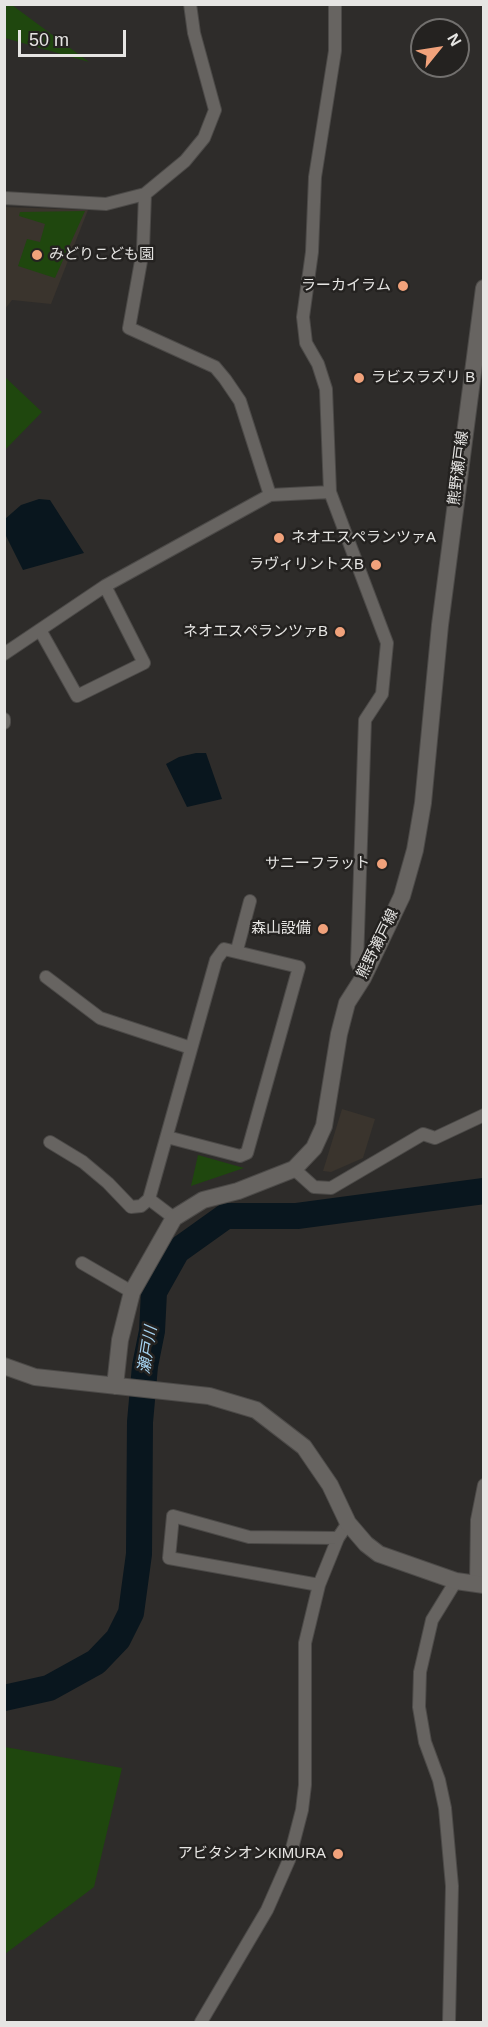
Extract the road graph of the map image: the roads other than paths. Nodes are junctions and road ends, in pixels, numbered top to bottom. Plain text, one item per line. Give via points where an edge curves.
1 (190, 4) edge
2 (335, 4) edge
3 (145, 194) junction
4 (4, 198) edge
5 (483, 288) edge
6 (330, 492) junction
7 (270, 495) junction
8 (105, 586) junction
9 (40, 630) junction
10 (4, 654) edge
11 (250, 901) dead end
12 (237, 951) junction
13 (45, 977) dead end
14 (363, 978) junction
15 (191, 1048) junction
16 (483, 1115) edge
17 (167, 1137) junction
18 (50, 1142) dead end
19 (294, 1169) junction
20 (149, 1199) junction
21 (174, 1218) junction
22 (82, 1263) dead end
23 (132, 1292) junction
24 (4, 1366) edge
25 (120, 1386) junction
26 (483, 1485) edge
27 (480, 1520) edge
28 (348, 1523) junction
29 (338, 1538) junction
30 (456, 1581) junction
31 (480, 1584) edge
32 (319, 1585) junction
33 (201, 2022) edge
34 (449, 2022) edge

1 - 3 street via 214,110 204,138 185,161
2 - 6 street via 335,51 315,177 312,252 303,317 306,343 326,389
3 - 4 street via 106,204
3 - 7 street via 142,250 129,328 214,367 225,379 240,401
5 - 14 main road, 熊野瀬戸線 via 415,850 402,896
6 - 7 street
6 - 14 street via 387,643 382,694 364,720 357,963
7 - 8 street
8 - 9 street
8 - 9 street via 144,663 77,696
9 - 10 street
11 - 12 street
12 - 15 street via 224,949 216,960
12 - 17 street via 299,967 247,1153 240,1156
13 - 15 street via 99,1018
14 - 19 main road, 熊野瀬戸線 via 347,1003 324,1126 314,1148
15 - 17 street
16 - 19 street via 435,1138 423,1134 331,1188 314,1187
17 - 20 street
18 - 20 street via 83,1162 130,1207 141,1206
19 - 21 main road, 熊野瀬戸線 via 203,1200
20 - 21 street
21 - 23 main road, 熊野瀬戸線
22 - 23 street
23 - 25 main road, 熊野瀬戸線 via 120,1340
24 - 25 main road via 35,1377
25 - 28 main road via 225,1399 264,1414 304,1447 330,1485
26 - 27 street
27 - 31 street
28 - 29 street
28 - 30 main road via 379,1554
29 - 32 street
29 - 32 street via 249,1537 173,1516 169,1558
30 - 31 main road
30 - 34 street via 432,1620 420,1672 419,1707 425,1742 440,1780 449,1853
32 - 33 street via 305,1643 304,1793 289,1860 267,1910

